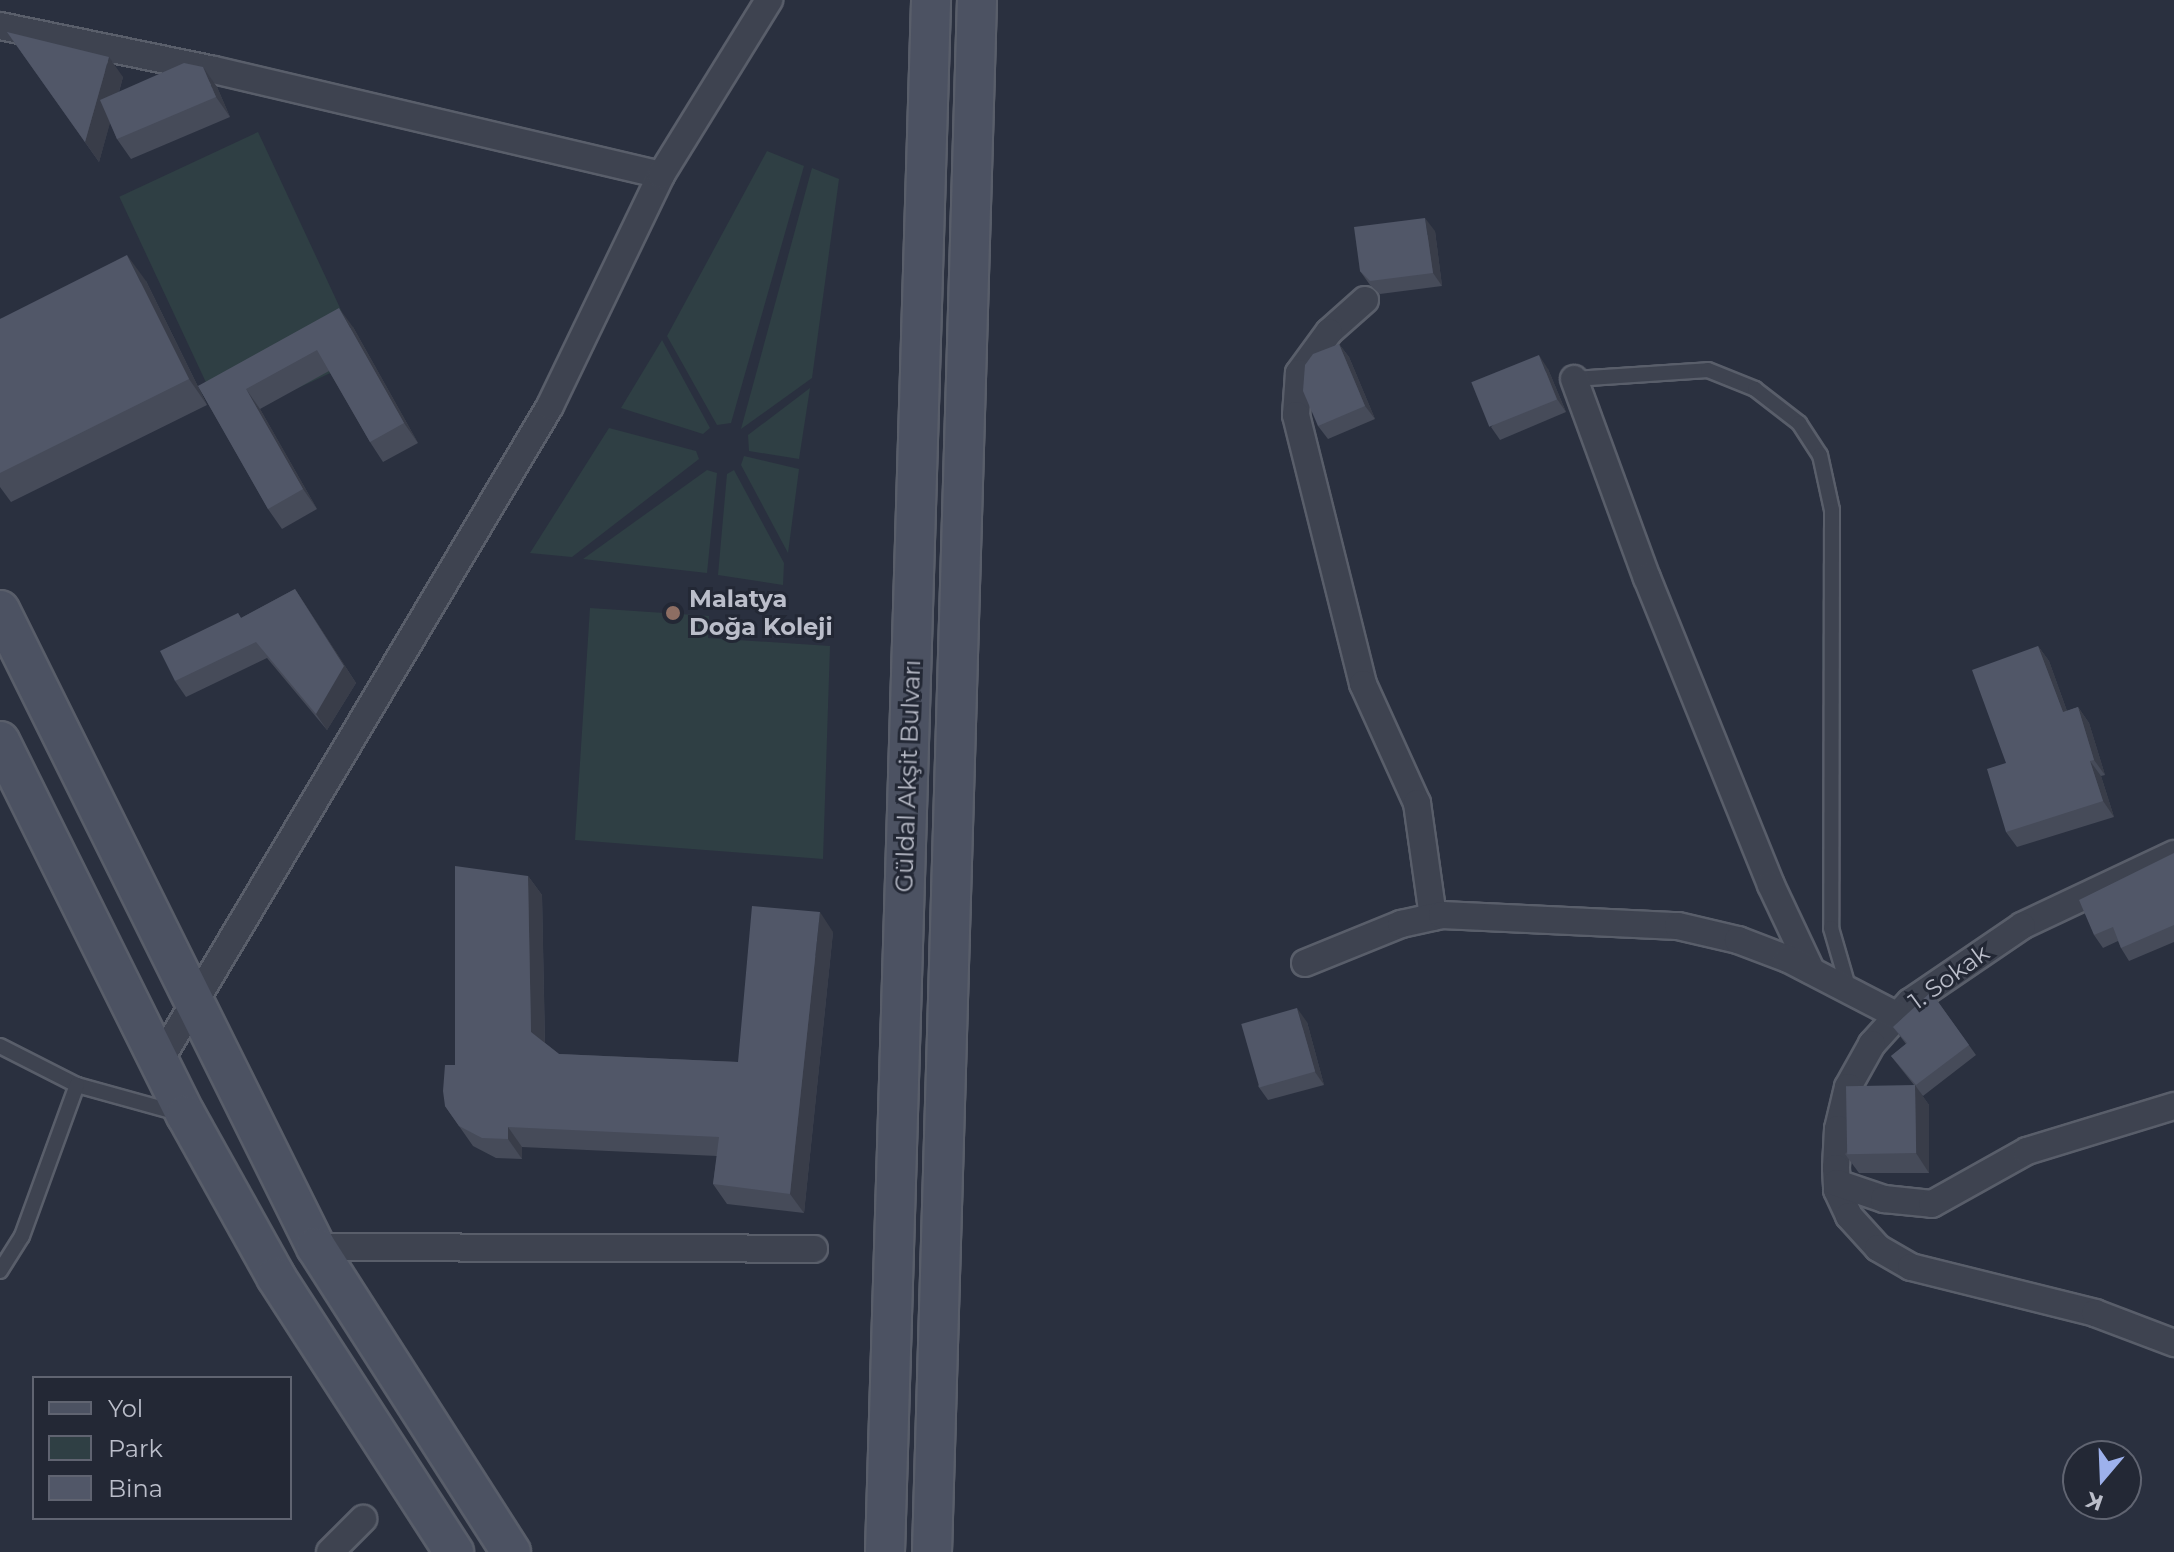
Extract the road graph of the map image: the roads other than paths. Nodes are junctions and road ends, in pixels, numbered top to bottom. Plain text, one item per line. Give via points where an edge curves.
1 (769, 0) edge
2 (931, 0) edge
3 (977, 0) edge
4 (0, 26) edge
5 (661, 175) junction
6 (1365, 300) dead end
7 (1574, 379) joint
8 (0, 610) edge
9 (0, 741) edge
10 (2174, 854) edge
11 (1433, 917) junction
12 (1305, 963) dead end
13 (1811, 970) junction
14 (1849, 990) junction
15 (194, 1002) junction
16 (1898, 1016) junction
17 (0, 1046) edge
18 (160, 1060) junction
19 (77, 1085) junction
20 (2174, 1106) edge
21 (186, 1115) junction
22 (1837, 1183) junction
23 (316, 1247) junction
24 (814, 1249) dead end
25 (0, 1271) edge
26 (2174, 1343) edge
27 (363, 1519) dead end
28 (330, 1552) edge
29 (454, 1552) edge
30 (511, 1552) edge
31 (885, 1552) edge
32 (932, 1552) edge

1 - 5 street
2 - 31 main road, Güldal Akşit Bulvarı
3 - 32 main road, Güldal Akşit Bulvarı
4 - 5 street via 214,70
5 - 15 street via 550,406
6 - 11 street via 1329,332 1299,373 1296,415 1363,684 1417,803
7 - 13 street via 1653,592 1771,885
7 - 14 lane via 1708,370 1755,389 1799,423 1820,455 1832,510 1831,928
8 - 15 main road
9 - 18 main road
10 - 16 street, 1. Sokak via 2022,926
11 - 12 street via 1401,924
11 - 13 street via 1678,926 1738,940
13 - 14 street
14 - 16 street
15 - 18 street
15 - 23 main road
16 - 22 street, 1. Sokak via 1872,1044 1848,1087 1838,1129
17 - 19 lane
18 - 21 main road
19 - 21 lane
19 - 25 lane via 22,1236
20 - 22 street via 2027,1151 1932,1204 1884,1199
21 - 29 main road via 276,1277
22 - 26 street, 1. Sokak via 1849,1216 1878,1248 1911,1267 2095,1313
23 - 24 street
23 - 30 main road
27 - 28 street

